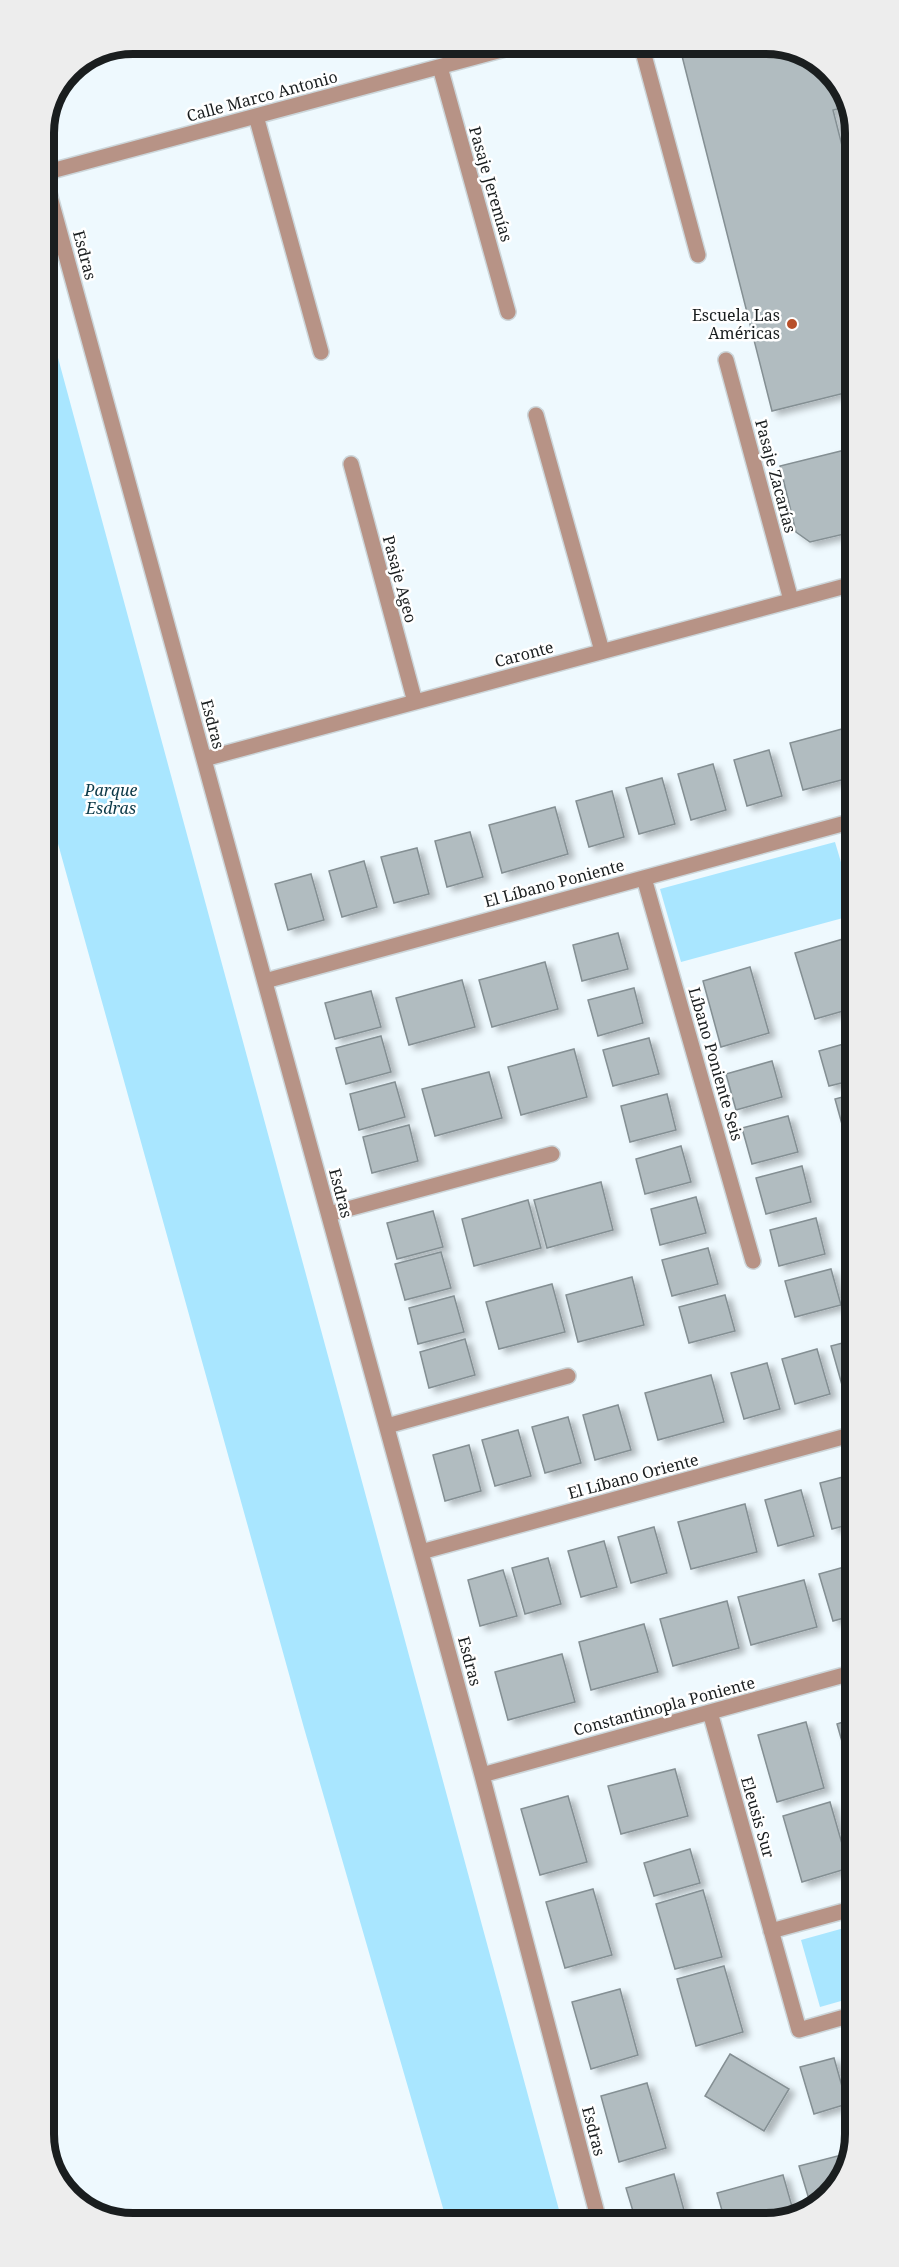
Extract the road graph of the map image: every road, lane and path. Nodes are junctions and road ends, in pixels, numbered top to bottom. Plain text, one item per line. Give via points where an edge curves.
1 (487, 54) edge
2 (644, 54) edge
3 (440, 67) junction
4 (256, 116) junction
5 (54, 171) edge
6 (54, 211) edge
7 (698, 255) dead end
8 (508, 312) dead end
9 (321, 352) dead end
10 (726, 360) dead end
11 (536, 415) dead end
12 (351, 464) dead end
13 (845, 586) edge
14 (791, 600) junction
15 (603, 651) junction
16 (415, 702) junction
17 (204, 759) junction
18 (845, 828) edge
19 (644, 878) junction
20 (265, 981) junction
21 (552, 1154) dead end
22 (328, 1214) junction
23 (753, 1261) dead end
24 (568, 1376) dead end
25 (387, 1426) junction
26 (845, 1436) edge
27 (421, 1552) junction
28 (845, 1675) edge
29 (710, 1712) junction
30 (482, 1775) junction
31 (845, 1911) edge
32 (771, 1931) junction
33 (845, 2017) edge
34 (597, 2213) edge

1 - 3 street, Calle Marco Antonio
2 - 7 street
3 - 4 street, Calle Marco Antonio
3 - 8 street, Pasaje Jeremías
4 - 5 street, Calle Marco Antonio
4 - 9 street
6 - 17 street, Esdras
10 - 14 street, Pasaje Zacarías
11 - 15 street
12 - 16 street, Pasaje Ageo
13 - 14 street, Caronte
14 - 15 street, Caronte
15 - 16 street, Caronte
16 - 17 street, Caronte
17 - 20 street, Esdras
18 - 19 street, El Líbano Poniente
19 - 20 street, El Líbano Poniente
19 - 23 street, Líbano Poniente Seis
20 - 22 street, Esdras
21 - 22 street
22 - 25 street, Esdras
24 - 25 street
25 - 27 street, Esdras
26 - 27 street, El Líbano Oriente
27 - 30 street, Esdras
28 - 29 street, Constantinopla Poniente
29 - 30 street, Constantinopla Poniente
29 - 32 street, Eleusis Sur
30 - 34 street, Esdras
31 - 32 street
32 - 33 street, Eleusis Sur via 799,2030

